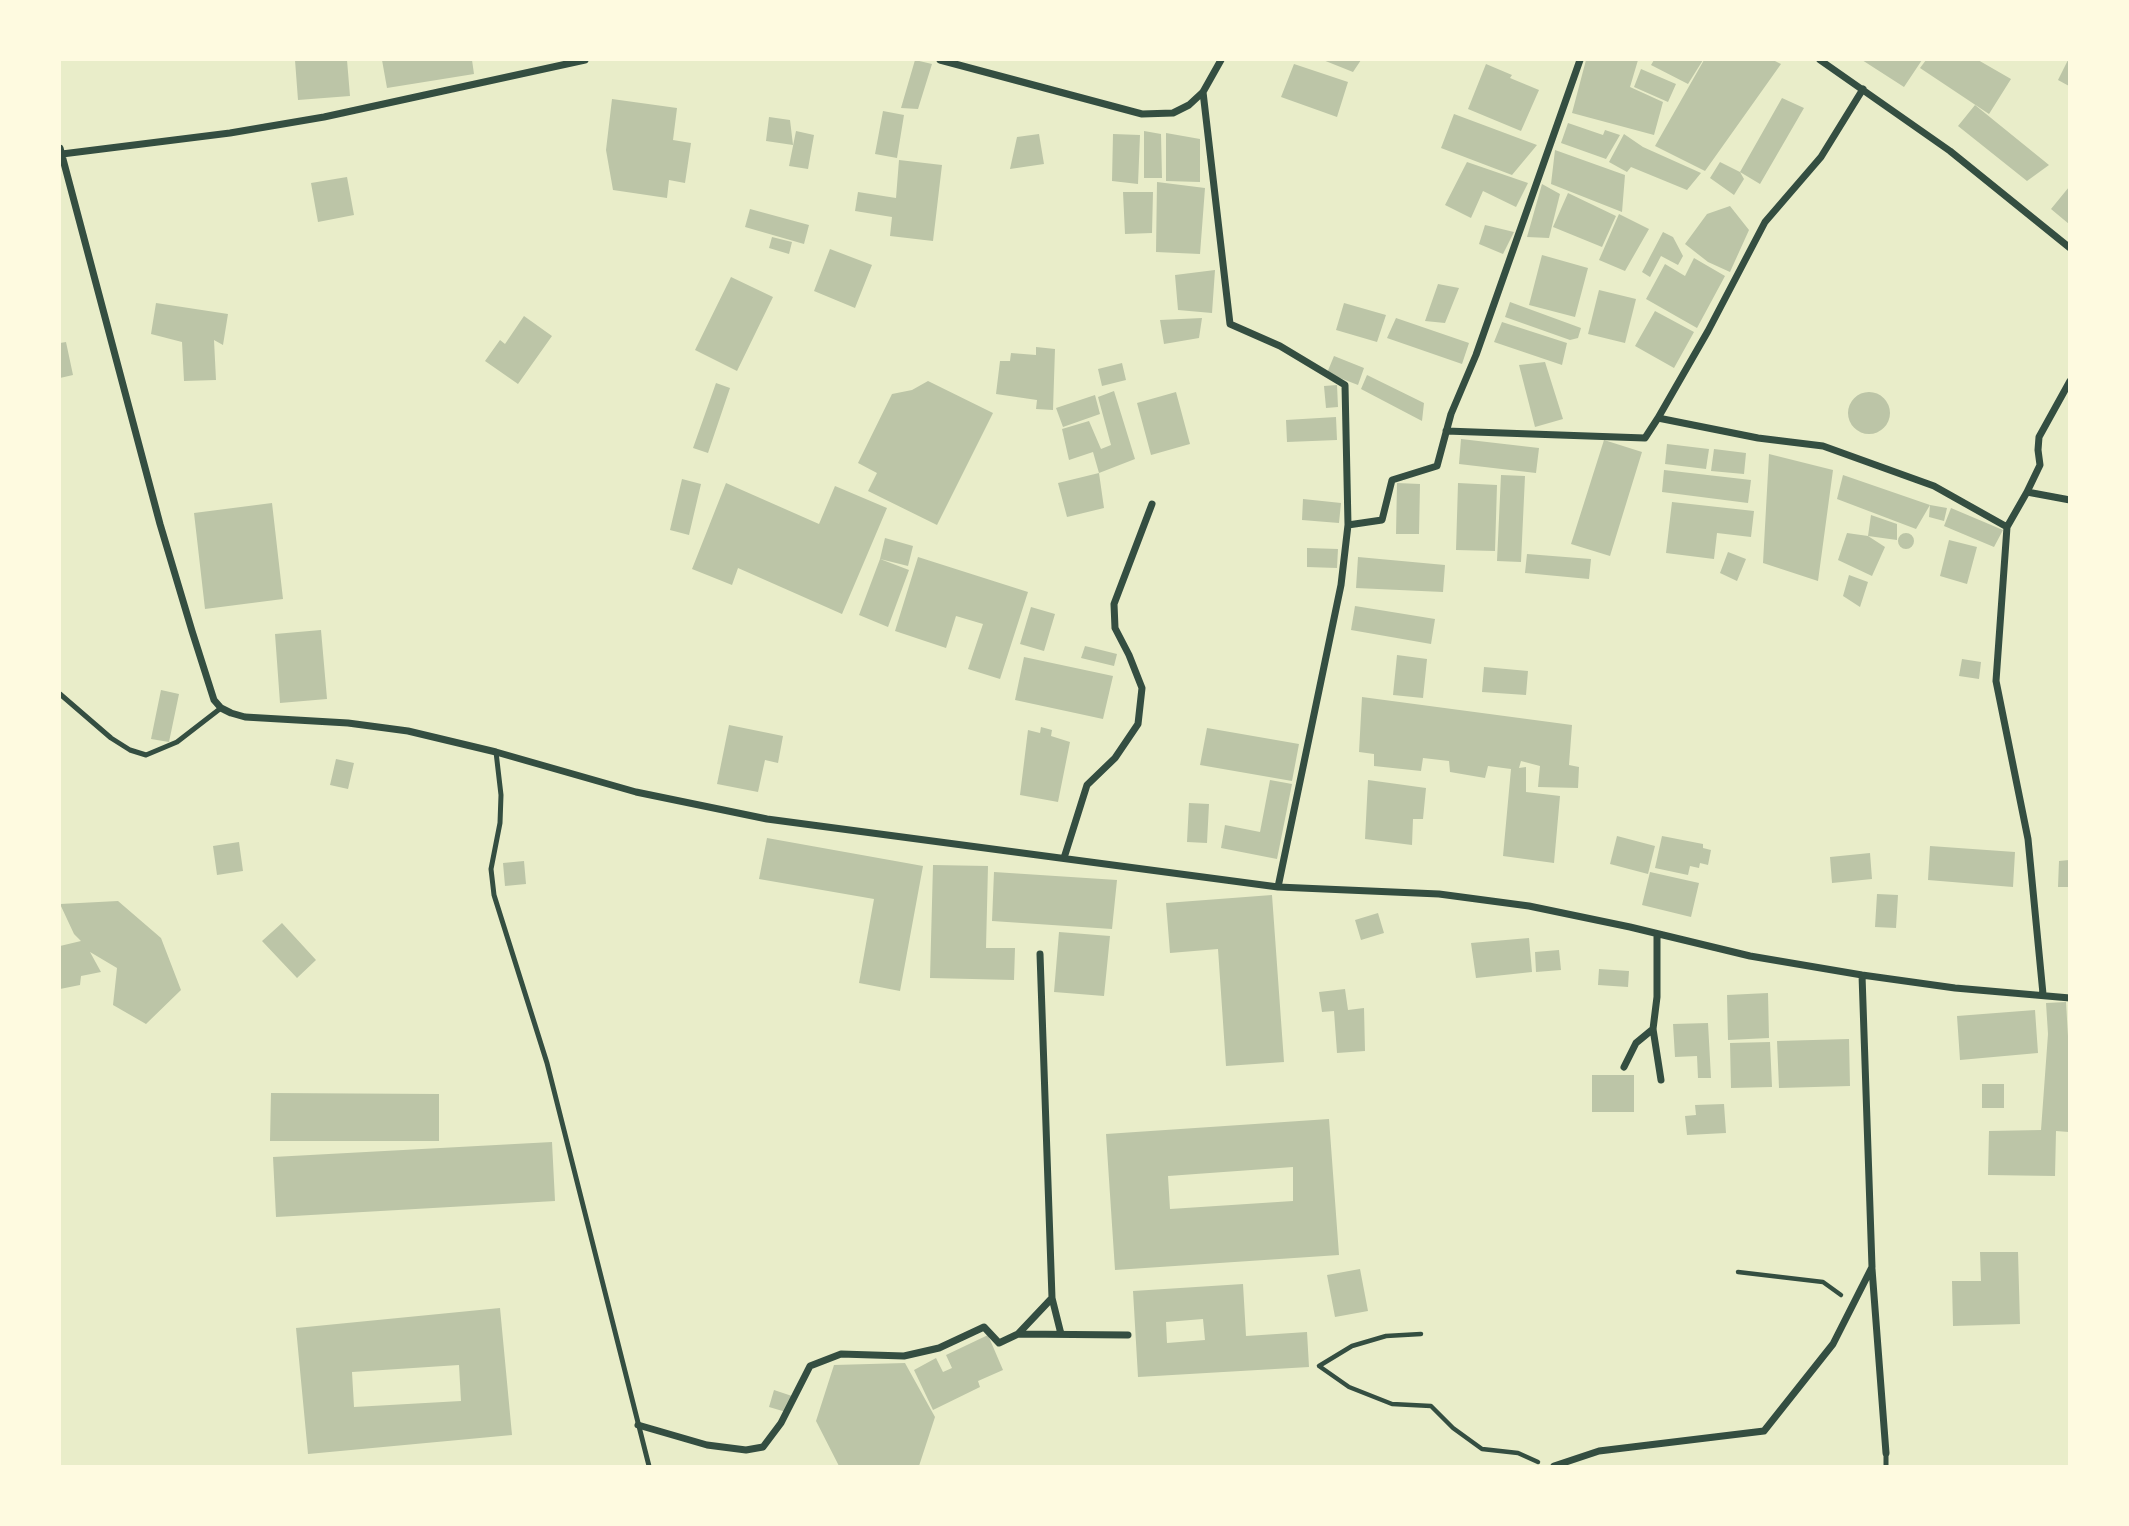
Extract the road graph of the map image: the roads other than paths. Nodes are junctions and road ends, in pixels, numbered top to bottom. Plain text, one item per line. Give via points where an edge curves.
1 (585, 60) edge
2 (940, 60) edge
3 (1221, 60) edge
4 (1580, 60) edge
5 (1820, 60) edge
6 (1863, 89) junction
7 (1203, 92) junction
8 (61, 151) edge
9 (2070, 248) edge
10 (2070, 381) edge
11 (1658, 418) junction
12 (1446, 431) junction
13 (2027, 492) junction
14 (2070, 500) edge
15 (1152, 504) dead end
16 (1348, 525) junction
17 (2007, 527) junction
18 (60, 694) edge
19 (221, 708) junction
20 (496, 752) junction
21 (1064, 858) junction
22 (1278, 887) junction
23 (1657, 934) junction
24 (1040, 954) dead end
25 (1862, 975) junction
26 (2043, 994) junction
27 (2070, 998) edge
28 (1653, 1030) junction
29 (1624, 1067) dead end
30 (1661, 1080) dead end
31 (1872, 1267) junction
32 (1052, 1298) junction
33 (1018, 1334) junction
34 (1061, 1334) junction
35 (1128, 1335) dead end
36 (638, 1425) junction
37 (1886, 1453) joint
38 (649, 1466) edge
39 (1551, 1466) edge
40 (1886, 1466) edge

1 - 8 street via 230,134
2 - 7 street via 1142,114 1173,113
3 - 7 street
4 - 12 street
5 - 6 street
6 - 9 street via 1950,151
6 - 11 street via 1821,157 1765,222
7 - 16 street via 1230,324 1280,346 1345,385
8 - 19 street via 160,524 209,687
10 - 13 street via 2039,437 2040,465
11 - 12 street via 1645,438
11 - 17 street via 1823,446 1934,486
12 - 16 street via 1437,466 1392,480 1382,520
13 - 14 street
13 - 17 street
15 - 21 street via 1114,604 1115,628 1142,688 1138,724 1115,758 1087,785
16 - 22 street via 1341,585
17 - 26 street via 1996,681 2028,839
18 - 19 lane via 111,738 146,755 177,742
19 - 20 street via 246,717 408,731
20 - 21 street via 636,792 767,819
20 - 36 lane via 501,795 491,869 494,895 547,1063
21 - 22 street
22 - 23 street via 1439,894 1529,906
23 - 25 street
23 - 28 street
24 - 32 street
25 - 26 street
25 - 31 street
26 - 27 street
28 - 29 street via 1636,1043
28 - 30 street
31 - 37 street
31 - 39 street via 1833,1344 1764,1431 1599,1451
32 - 33 street
32 - 34 street
33 - 34 street
33 - 36 street via 999,1343 984,1327 939,1348 904,1356 841,1354 810,1366 781,1423 763,1447 746,1450 707,1445
34 - 35 street
36 - 38 lane
37 - 40 lane

